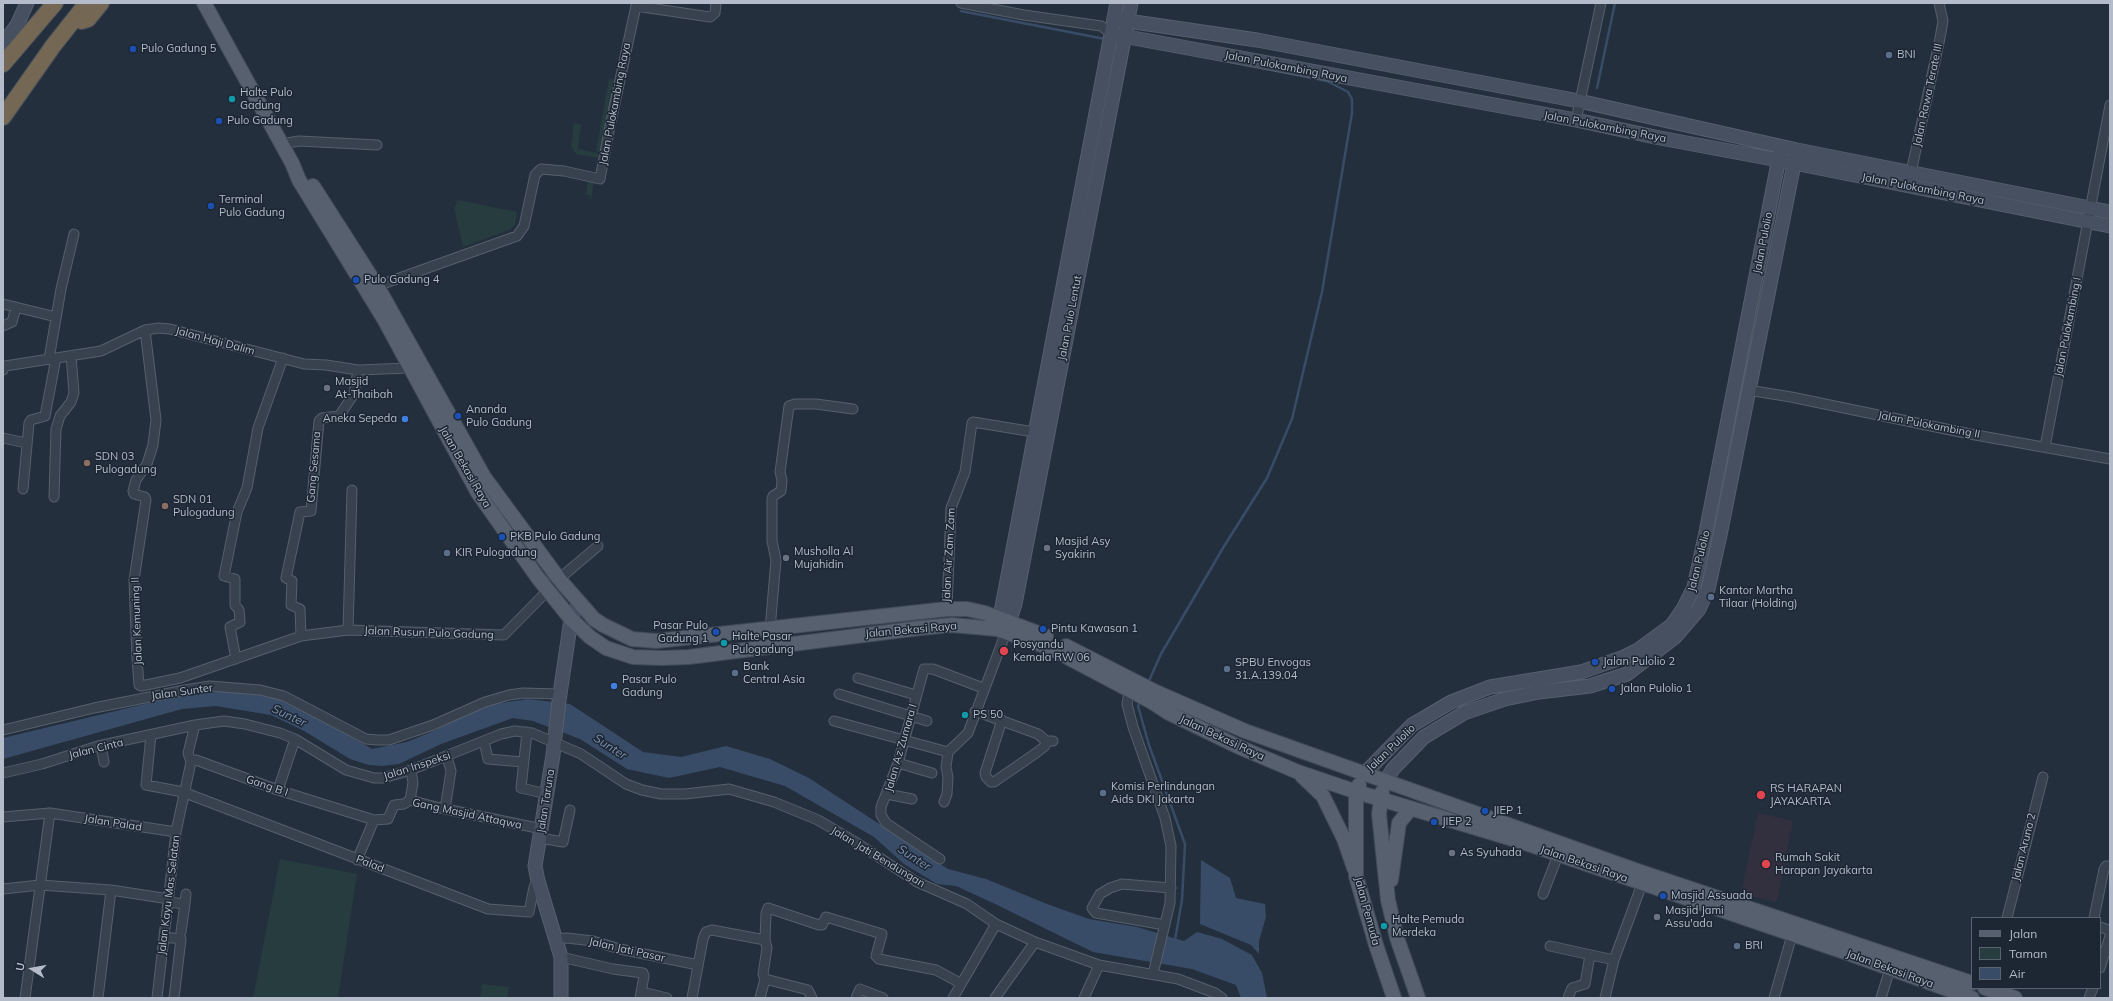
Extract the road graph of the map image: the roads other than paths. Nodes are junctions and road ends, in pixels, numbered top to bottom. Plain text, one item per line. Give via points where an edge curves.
1 (28, 3) edge
2 (55, 3) edge
3 (87, 3) edge
4 (101, 3) edge
5 (204, 3) edge
6 (716, 3) edge
7 (961, 3) edge
8 (1117, 3) edge
9 (1132, 3) edge
10 (1601, 3) edge
11 (1939, 3) edge
12 (1114, 19) junction
13 (1128, 21) junction
14 (1108, 35) junction
15 (62, 37) junction
16 (1124, 41) junction
17 (3, 44) edge
18 (3, 64) edge
19 (20, 92) junction
20 (3, 98) edge
21 (1579, 102) junction
22 (2110, 105) edge
23 (3, 116) edge
24 (1576, 120) junction
25 (281, 144) junction
26 (377, 145) dead end
27 (1781, 147) junction
28 (1796, 157) junction
29 (1779, 160) junction
30 (1911, 173) junction
31 (1908, 186) junction
32 (2092, 208) junction
33 (2110, 212) edge
34 (2089, 222) junction
35 (2110, 226) edge
36 (336, 229) junction
37 (74, 234) dead end
38 (377, 286) junction
39 (3, 304) edge
40 (16, 307) junction
41 (56, 317) junction
42 (3, 326) edge
43 (145, 330) junction
44 (71, 356) junction
45 (53, 358) junction
46 (283, 358) junction
47 (409, 368) junction
48 (3, 370) edge
49 (358, 370) junction
50 (1748, 390) junction
51 (853, 409) dead end
52 (1034, 432) junction
53 (3, 438) edge
54 (26, 444) junction
55 (2045, 447) junction
56 (2110, 460) edge
57 (23, 489) dead end
58 (352, 490) dead end
59 (1714, 492) junction
60 (1728, 495) junction
61 (54, 497) dead end
62 (1706, 532) junction
63 (1720, 534) junction
64 (598, 546) dead end
65 (559, 579) junction
66 (548, 590) junction
67 (579, 602) junction
68 (947, 609) junction
69 (571, 620) junction
70 (1003, 628) junction
71 (770, 629) junction
72 (348, 630) junction
73 (301, 636) junction
74 (236, 659) junction
75 (858, 678) dead end
76 (1536, 678) junction
77 (143, 687) joint
78 (984, 688) junction
79 (1132, 688) junction
80 (1540, 692) junction
81 (839, 694) dead end
82 (916, 695) junction
83 (1154, 697) junction
84 (560, 698) junction
85 (975, 711) junction
86 (911, 716) junction
87 (1002, 720) junction
88 (834, 721) dead end
89 (927, 721) dead end
90 (192, 725) junction
91 (1412, 725) junction
92 (3, 730) edge
93 (528, 732) junction
94 (151, 735) junction
95 (1424, 737) junction
96 (295, 739) junction
97 (555, 739) junction
98 (904, 739) junction
99 (484, 741) junction
100 (101, 746) junction
101 (948, 752) junction
102 (446, 757) junction
103 (104, 762) dead end
104 (191, 762) junction
105 (523, 762) junction
106 (898, 763) junction
107 (411, 770) junction
108 (1298, 772) junction
109 (3, 773) edge
110 (932, 773) dead end
111 (1364, 774) junction
112 (2043, 777) dead end
113 (1386, 782) junction
114 (278, 790) junction
115 (183, 792) junction
116 (1357, 792) junction
117 (547, 794) junction
118 (887, 794) junction
119 (912, 799) dead end
120 (410, 800) junction
121 (1380, 800) junction
122 (944, 802) dead end
123 (1411, 808) junction
124 (445, 809) junction
125 (570, 810) dead end
126 (50, 813) junction
127 (3, 817) edge
128 (374, 820) junction
129 (176, 832) junction
130 (541, 834) junction
131 (1517, 835) junction
132 (1558, 855) junction
133 (940, 859) dead end
134 (357, 860) junction
135 (2110, 866) edge
136 (1356, 876) junction
137 (538, 881) junction
138 (40, 884) junction
139 (1642, 884) junction
140 (1171, 888) junction
141 (3, 889) edge
142 (111, 890) junction
143 (186, 894) dead end
144 (1543, 894) dead end
145 (169, 900) junction
146 (1388, 900) junction
147 (185, 904) junction
148 (2007, 917) edge
149 (2094, 917) edge
150 (996, 924) junction
151 (1165, 927) junction
152 (2101, 927) edge
153 (181, 932) dead end
154 (1792, 934) junction
155 (2110, 934) edge
156 (164, 937) junction
157 (557, 939) junction
158 (765, 940) junction
159 (1035, 942) junction
160 (1550, 946) dead end
161 (1590, 954) junction
162 (561, 957) junction
163 (1614, 960) junction
164 (698, 965) junction
165 (2101, 965) edge
166 (1099, 966) junction
167 (1890, 969) junction
168 (1154, 972) junction
169 (765, 980) junction
170 (960, 983) junction
171 (1971, 983) edge
172 (158, 988) junction
173 (1989, 989) edge
174 (174, 994) edge
175 (641, 995) edge
176 (760, 997) edge
177 (25, 998) edge
178 (98, 998) edge
179 (157, 998) edge
180 (561, 998) edge
181 (667, 998) edge
182 (692, 998) edge
183 (812, 998) edge
184 (856, 998) edge
185 (883, 998) edge
186 (953, 998) edge
187 (995, 998) edge
188 (1084, 998) edge
189 (1222, 998) edge
190 (1394, 998) edge
191 (1418, 998) edge
192 (1568, 998) edge
193 (1605, 998) edge
194 (1774, 998) edge
195 (1881, 998) edge
196 (1972, 998) edge
197 (2015, 998) edge

1 - 17 street via 17,25
2 - 18 highway
3 - 15 highway
4 - 15 highway via 88,19 72,27
5 - 25 main road, Jalan Bekasi Raya
6 - 38 street, Jalan Pulokambing Raya via 716,13 710,17 636,6 600,179 541,169 535,176 524,226 517,236
7 - 14 street, Jalan Pulokambing Raya
8 - 12 street, Jalan Pulo Lentut
9 - 13 street, Jalan Pulo Lentut
10 - 21 street
11 - 30 street, Jalan Rawa Terate III via 1943,21
12 - 13 street, Jalan Pulokambing Raya
12 - 14 street, Jalan Pulo Lentut
13 - 16 street, Jalan Pulo Lentut
13 - 21 street, Jalan Pulokambing Raya via 1257,40
14 - 16 street, Jalan Pulokambing Raya
14 - 52 street, Jalan Pulo Lentut
15 - 19 highway
16 - 24 street, Jalan Pulokambing Raya
16 - 70 street, Jalan Pulo Lentut via 1015,604
19 - 20 highway
19 - 23 highway
21 - 24 street
21 - 27 street, Jalan Pulokambing Raya
22 - 32 street, Jalan Pulokambing I
24 - 29 street, Jalan Pulokambing Raya
25 - 26 street via 299,141
25 - 36 main road, Jalan Bekasi Raya via 292,163 306,174
27 - 28 street, Jalan Pulokambing Raya
27 - 29 street, Jalan Pulolio
28 - 29 street, Jalan Pulokambing Raya
28 - 30 street, Jalan Pulokambing Raya
28 - 31 street, Jalan Pulokambing Raya
28 - 50 street, Jalan Pulolio
29 - 59 street, Jalan Pulolio
30 - 31 street, Jalan Rawa Terate III
30 - 32 street, Jalan Pulokambing Raya
31 - 34 street, Jalan Pulokambing Raya
32 - 33 street, Jalan Pulokambing Raya
32 - 34 street, Jalan Pulokambing I
34 - 35 street, Jalan Pulokambing Raya
34 - 55 street, Jalan Pulokambing I
36 - 38 main road, Jalan Bekasi Raya
36 - 47 main road, Jalan Bekasi Raya
37 - 41 street
38 - 65 main road, Jalan Bekasi Raya via 480,472
39 - 40 street
40 - 41 street
40 - 42 street via 12,322
41 - 45 street
43 - 44 street, Jalan Haji Dalim via 101,351
43 - 46 street, Jalan Haji Dalim via 170,329
43 - 77 street, Jalan Kemuning II via 156,420 153,445 147,464 136,480 133,493 145,497 146,500 134,588 139,684
44 - 45 street, Jalan Haji Dalim
44 - 61 street via 74,393 71,402 60,416 56,429
45 - 48 street, Jalan Haji Dalim via 5,366
45 - 54 street via 44,416 31,420
46 - 49 street, Jalan Haji Dalim via 304,364
46 - 74 street via 258,428 247,488 237,512 224,576 235,579 235,604 240,622 230,627
47 - 49 street, Jalan Haji Dalim
47 - 66 main road, Jalan Bekasi Raya via 478,493
49 - 73 street, Gang Sesama via 354,394 338,416 322,418 319,421 310,511 300,512 286,578 292,581 290,605 300,608
50 - 55 street, Jalan Pulokambing II
50 - 60 street, Jalan Pulolio
51 - 71 street via 816,404 790,405 780,472 781,491 772,499 772,541 776,560
52 - 68 street, Jalan Air Zam Zam via 972,423 965,472 951,508
52 - 70 street, Jalan Pulo Lentut
53 - 54 street
54 - 57 street
55 - 56 street, Jalan Pulokambing II
58 - 72 street
59 - 60 street
59 - 62 street, Jalan Pulolio
60 - 63 street, Jalan Pulolio
62 - 63 street
62 - 76 street, Jalan Pulolio via 1694,587 1672,625 1638,650 1603,666 1581,672
63 - 80 street, Jalan Pulolio via 1705,596 1699,608 1675,637 1626,674 1590,686
64 - 65 street, Jalan Rusun Pulo Gadung
65 - 66 street, Jalan Rusun Pulo Gadung
65 - 67 main road, Jalan Bekasi Raya
66 - 69 main road, Jalan Bekasi Raya
66 - 72 street, Jalan Rusun Pulo Gadung via 504,635
67 - 69 street, Jalan Taruna
67 - 71 main road, Jalan Bekasi Raya via 603,625 632,639 656,641
68 - 70 main road, Jalan Bekasi Raya via 967,609
68 - 71 main road, Jalan Bekasi Raya
69 - 70 main road, Jalan Bekasi Raya via 606,648 641,658 689,657 935,626
69 - 84 street, Jalan Taruna
70 - 78 street
70 - 79 main road, Jalan Bekasi Raya via 1054,640
72 - 73 street, Jalan Rusun Pulo Gadung
73 - 74 street, Jalan Rusun Pulo Gadung
74 - 77 street, Jalan Rusun Pulo Gadung via 180,678
75 - 82 street
76 - 80 street
76 - 91 street, Jalan Pulolio via 1490,687 1468,695 1433,711
78 - 82 street, Jalan Az Zumara I via 938,670 925,668
78 - 85 street
79 - 83 main road, Jalan Bekasi Raya
79 - 140 street via 1127,704 1165,818 1171,846
80 - 95 street, Jalan Pulolio via 1485,704 1464,713
81 - 86 street
82 - 86 street, Jalan Az Zumara I
83 - 108 main road, Jalan Bekasi Raya via 1170,714
83 - 111 main road, Jalan Bekasi Raya
84 - 92 street, Jalan Sunter via 523,693 508,695 389,740 366,739 284,696 260,690 210,686 94,708
84 - 97 street, Jalan Taruna
85 - 87 street
85 - 101 street via 968,733
86 - 89 street
86 - 98 street, Jalan Az Zumara I
87 - 87 street via 1049,741 994,782 988,780 985,773
88 - 98 street
90 - 94 street, Jalan Cinta
90 - 96 street, Jalan Inspeksi via 224,721 268,729
90 - 104 street via 188,753
91 - 95 street
91 - 111 street, Jalan Pulolio
93 - 97 street, Jalan Inspeksi
93 - 99 street, Jalan Inspeksi via 515,731
93 - 105 street
94 - 100 street, Jalan Cinta
94 - 115 street, Palad via 146,785
95 - 113 street, Jalan Pulolio via 1393,769
96 - 107 street, Jalan Inspeksi via 346,770 363,777 383,778
96 - 114 street
97 - 117 street, Jalan Taruna
97 - 150 street, Jalan Jati Bendungan via 626,784 642,790 661,794 685,794 729,789 818,820 917,882 967,904
98 - 101 street
98 - 106 street, Jalan Az Zumara I
99 - 102 street, Jalan Inspeksi
99 - 105 street via 488,759
100 - 103 street
100 - 109 street, Jalan Cinta
101 - 122 street via 947,794
102 - 107 street, Jalan Inspeksi
102 - 124 street via 451,771
104 - 114 street, Gang B I via 196,760
104 - 115 street
105 - 117 street via 521,788
106 - 110 street
106 - 118 street, Jalan Az Zumara I
107 - 120 street via 413,783
108 - 116 main road, Jalan Bekasi Raya
108 - 136 main road via 1323,796 1344,839
111 - 113 main road, Jalan Bekasi Raya
111 - 116 main road, Jalan Pemuda
112 - 148 street, Jalan Aruna 2
113 - 121 main road, Jalan Pemuda
113 - 131 main road, Jalan Bekasi Raya
114 - 128 street, Gang B I
115 - 129 street, Jalan Kayu Mas Selatan
115 - 134 street, Palad
116 - 121 main road, Jalan Bekasi Raya
116 - 136 main road, Jalan Pemuda
117 - 130 street, Jalan Taruna
118 - 119 street
118 - 133 street, Jalan Az Zumara I via 881,808 882,818
120 - 124 street, Gang Masjid Attaqwa
120 - 128 street, Gang Masjid Attaqwa via 404,804 394,805 388,819
121 - 123 main road, Jalan Bekasi Raya
121 - 146 main road, Jalan Pemuda via 1379,814
123 - 131 main road, Jalan Bekasi Raya
123 - 146 main road via 1399,823
124 - 130 street, Gang Masjid Attaqwa
125 - 130 street, Gang Masjid Attaqwa via 563,842
126 - 127 street, Jalan Palad
126 - 129 street, Jalan Palad
126 - 138 street
128 - 134 street
129 - 145 street, Jalan Kayu Mas Selatan
130 - 137 street, Jalan Taruna via 535,866
131 - 132 main road, Jalan Bekasi Raya
131 - 171 main road, Jalan Bekasi Raya
132 - 139 main road, Jalan Bekasi Raya
132 - 144 street
134 - 137 street, Palad via 488,909 529,912 534,887
135 - 149 street via 2104,869
136 - 190 main road, Jalan Pemuda
137 - 157 street, Jalan Taruna
138 - 141 street
138 - 142 street
138 - 177 street
139 - 154 main road, Jalan Bekasi Raya
139 - 163 street
140 - 151 street
140 - 151 street via 1122,884 1100,894 1092,908 1096,912
142 - 145 street
142 - 178 street
143 - 147 street
145 - 147 street
145 - 156 street, Jalan Kayu Mas Selatan
146 - 191 main road, Jalan Pemuda via 1397,938
147 - 153 street
150 - 159 street, Jalan Jati Bendungan
150 - 170 street
151 - 168 street
152 - 155 street via 2109,930
154 - 167 main road, Jalan Bekasi Raya
154 - 194 street
155 - 165 street
156 - 172 street, Jalan Kayu Mas Selatan
156 - 174 street via 181,939
157 - 162 street, Jalan Taruna
157 - 164 street, Jalan Jati Pasar via 593,941
158 - 164 street via 708,931 702,939
158 - 169 street
158 - 170 street via 767,909 819,925 822,925 826,917 882,934 876,956 879,960 936,970
159 - 166 street, Jalan Jati Bendungan
159 - 187 street
160 - 161 street
161 - 163 street
161 - 192 street via 1585,984 1572,988
162 - 175 street via 644,974
162 - 180 street, Jalan Taruna
163 - 193 street
164 - 182 street
166 - 168 street, Jalan Jati Bendungan
166 - 188 street
167 - 195 street
167 - 196 main road, Jalan Bekasi Raya
168 - 189 street, Jalan Jati Bendungan via 1215,993
169 - 176 street
169 - 183 street via 808,990
170 - 186 street
172 - 174 street
172 - 179 street, Jalan Kayu Mas Selatan
173 - 197 main road
175 - 181 street
184 - 185 street via 860,989

